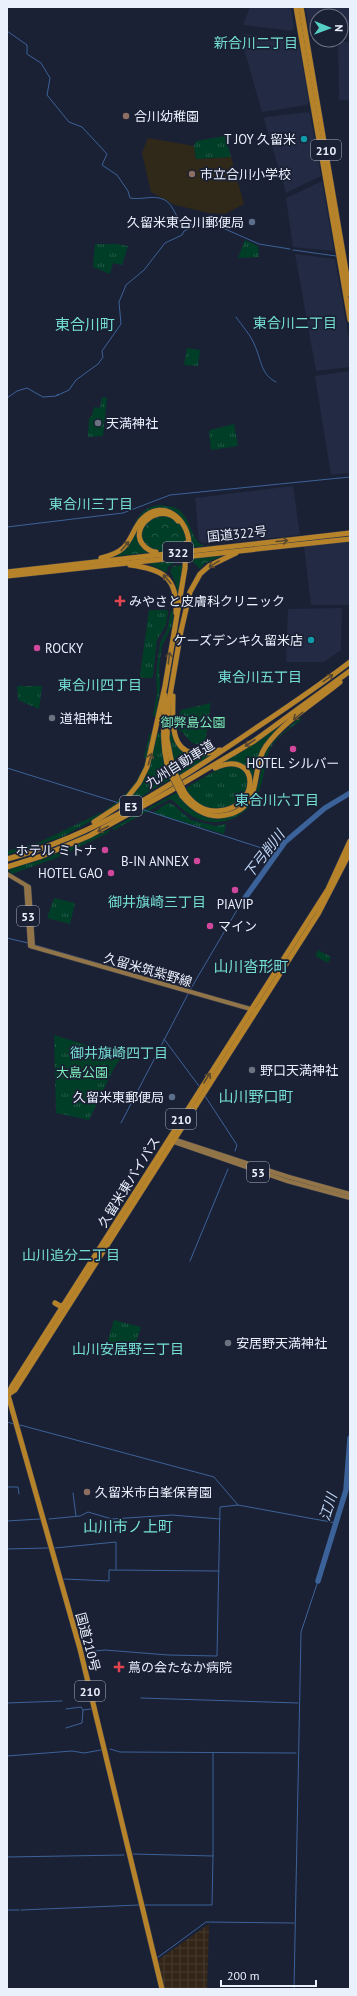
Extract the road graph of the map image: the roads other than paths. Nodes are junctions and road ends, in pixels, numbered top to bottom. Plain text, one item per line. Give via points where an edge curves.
1 (296, 7) edge
2 (301, 7) edge
3 (350, 294) edge
4 (350, 320) edge
5 (350, 533) edge
6 (350, 539) edge
7 (187, 543) junction
8 (250, 550) junction
9 (170, 553) junction
10 (90, 561) junction
11 (122, 564) junction
12 (7, 572) edge
13 (7, 576) edge
14 (178, 630) junction
15 (350, 662) edge
16 (350, 672) edge
17 (165, 686) junction
18 (173, 687) junction
19 (227, 748) junction
20 (171, 770) junction
21 (202, 773) junction
22 (183, 795) junction
23 (350, 841) edge
24 (37, 850) junction
25 (350, 852) edge
26 (7, 859) edge
27 (7, 867) edge
28 (7, 874) edge
29 (254, 1010) junction
30 (172, 1140) junction
31 (350, 1194) edge
32 (350, 1198) edge
33 (55, 1303) dead end
34 (64, 1305) junction
35 (8, 1395) junction
36 (162, 1989) edge

1 - 4 highway, 210
2 - 3 highway, 210
9 -> 5 highway, 国道322号 / 322
6 - 8 highway, 国道322号 / 322
7 - 9 highway via 177,519 167,514 155,514 139,532 142,543 152,552
10 -> 7 highway via 120,551 140,521 156,511 166,510 175,514 184,525
7 - 14 highway, bridge via 187,568
8 - 11 highway, 国道322号 / 322
8 -> 14 highway via 220,560 200,574 190,592
9 - 10 highway, 国道322号 / 322
10 - 12 highway, 国道322号 / 322
11 - 13 highway, 国道322号 / 322
14 -> 11 highway via 177,600 171,583 157,570
17 -> 14 highway via 171,645
14 - 18 highway
19 -> 15 highway, 九州自動車道 / E3
16 -> 21 highway, 九州自動車道 / E3 via 254,741
16 -> 22 highway via 284,727 266,747 255,788 242,807 231,813 212,816 194,808
17 - 20 highway via 163,731 165,752
24 -> 17 highway via 117,808 134,790 148,767
18 - 19 highway via 172,728 179,744 198,754
18 - 20 highway via 168,706 167,730
19 - 24 highway, 九州自動車道 / E3 via 114,815
20 - 22 highway, bridge
21 - 22 highway via 225,764 236,764 247,770 251,786 241,802 221,811 201,808
21 -> 27 highway, 九州自動車道 / E3 via 89,836 32,860
23 - 29 highway, 久留米東バイパス / 210 via 328,889
24 - 26 highway, 九州自動車道 / E3
25 - 29 highway, 久留米東バイパス / 210 via 318,914
28 - 29 main road, 久留米筑紫野線 / 53 via 27,887 31,947
29 - 30 highway, 久留米東バイパス / 210
30 - 31 main road, 53
30 - 32 main road, 53 via 294,1184
30 - 34 highway, 久留米東バイパス / 210
30 - 35 highway, 久留米東バイパス / 210 via 16,1390
33 - 34 highway
34 - 35 highway, 久留米東バイパス / 210
35 - 36 highway, 国道210号 / 210 via 80,1649

